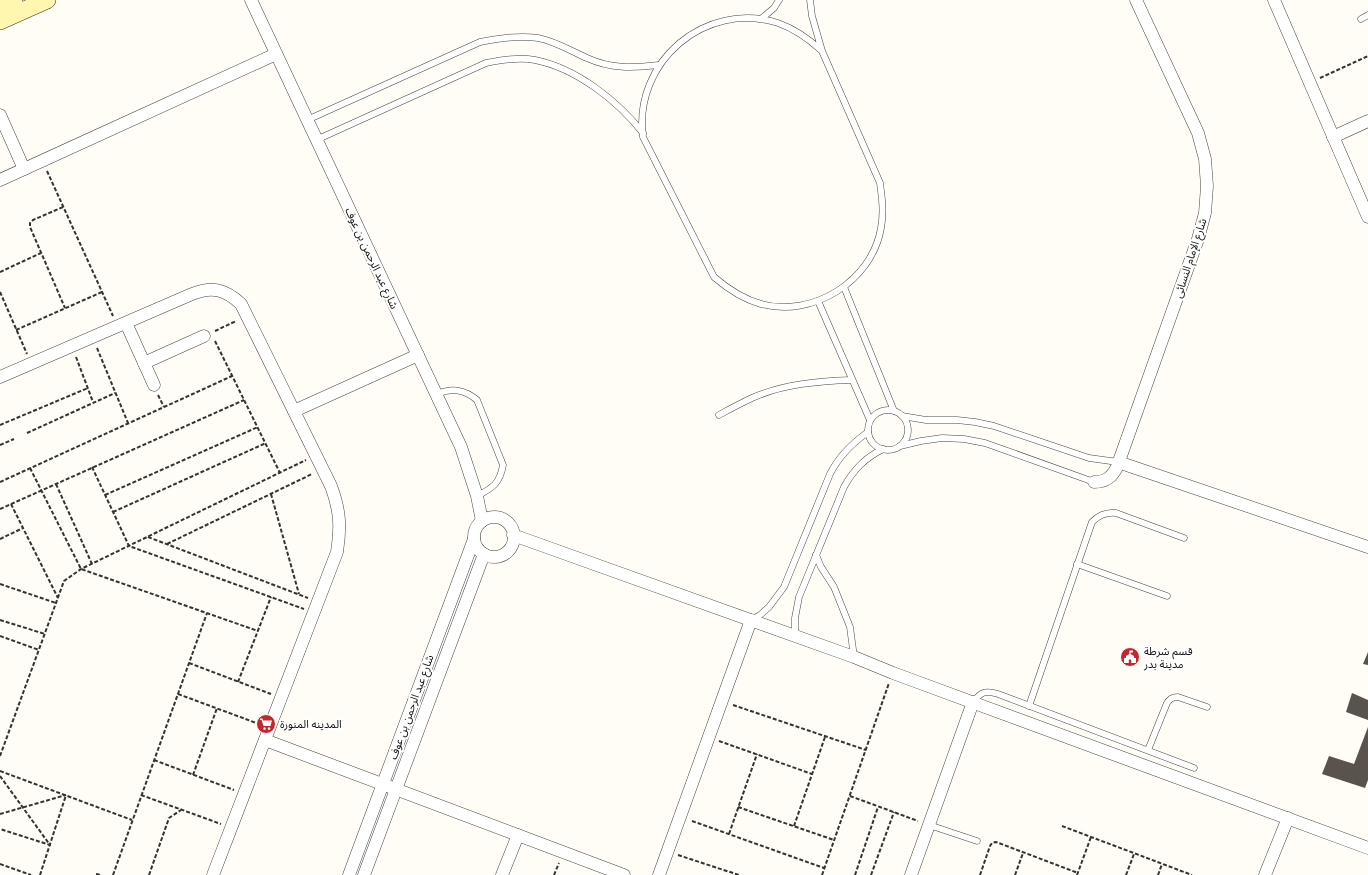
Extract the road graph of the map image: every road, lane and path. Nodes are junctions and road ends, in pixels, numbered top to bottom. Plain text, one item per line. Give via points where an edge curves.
1 (14, 0) edge
2 (47, 0) edge
3 (250, 0) edge
4 (779, 0) edge
5 (810, 0) edge
6 (1136, 0) edge
7 (1274, 0) edge
8 (0, 6) edge
9 (1368, 16) edge
10 (761, 19) junction
11 (1361, 19) dead end
12 (0, 21) edge
13 (822, 51) junction
14 (276, 54) junction
15 (1368, 56) edge
16 (659, 65) junction
17 (1310, 83) junction
18 (0, 115) edge
19 (307, 120) junction
20 (1368, 121) edge
21 (643, 133) junction
22 (1333, 137) junction
23 (316, 140) junction
24 (42, 160) junction
25 (24, 169) junction
26 (0, 180) edge
27 (63, 207) junction
28 (1368, 217) edge
29 (41, 253) junction
30 (0, 272) edge
31 (844, 287) junction
32 (0, 292) edge
33 (102, 292) junction
34 (818, 301) junction
35 (65, 308) junction
36 (247, 316) junction
37 (122, 325) junction
38 (16, 330) junction
39 (208, 334) junction
40 (92, 337) junction
41 (71, 346) junction
42 (418, 356) junction
43 (144, 363) junction
44 (32, 364) junction
45 (232, 376) junction
46 (0, 378) edge
47 (852, 380) junction
48 (154, 385) dead end
49 (88, 388) junction
50 (115, 393) junction
51 (437, 394) junction
52 (244, 400) junction
53 (93, 402) junction
54 (894, 410) junction
55 (294, 411) junction
56 (719, 415) dead end
57 (902, 416) junction
58 (870, 420) junction
59 (128, 423) junction
60 (0, 426) edge
61 (258, 427) junction
62 (868, 432) junction
63 (27, 433) dead end
64 (14, 438) dead end
65 (266, 443) junction
66 (0, 445) edge
67 (900, 446) junction
68 (883, 449) junction
69 (316, 456) junction
70 (1118, 462) junction
71 (92, 467) junction
72 (30, 468) junction
73 (323, 469) junction
74 (280, 473) junction
75 (0, 482) edge
76 (1094, 482) joint
77 (56, 484) junction
78 (41, 490) junction
79 (271, 494) junction
80 (105, 495) junction
81 (477, 496) junction
82 (11, 504) junction
83 (0, 509) edge
84 (113, 512) junction
85 (482, 521) junction
86 (23, 528) junction
87 (513, 535) junction
88 (148, 537) junction
89 (1184, 538) dead end
90 (0, 539) edge
91 (474, 539) junction
92 (167, 544) junction
93 (129, 546) junction
94 (1368, 548) edge
95 (484, 554) junction
96 (816, 555) junction
97 (92, 564) junction
98 (1077, 564) junction
99 (80, 570) junction
100 (0, 584) edge
101 (299, 594) junction
102 (1167, 596) dead end
103 (272, 597) junction
104 (58, 598) junction
105 (318, 602) junction
106 (56, 603) junction
107 (207, 613) junction
108 (314, 613) junction
109 (0, 620) edge
110 (751, 620) junction
111 (258, 630) junction
112 (45, 634) junction
113 (0, 636) edge
114 (797, 638) junction
115 (39, 650) junction
116 (854, 657) junction
117 (188, 663) junction
118 (893, 673) junction
119 (238, 682) junction
120 (178, 694) junction
121 (282, 698) junction
122 (722, 701) junction
123 (973, 702) junction
124 (1029, 706) junction
125 (1207, 707) dead end
126 (217, 708) junction
127 (270, 728) junction
128 (709, 737) junction
129 (825, 737) junction
130 (265, 740) junction
131 (866, 750) junction
132 (1148, 750) junction
133 (757, 754) junction
134 (0, 756) edge
135 (154, 760) junction
136 (1194, 768) dead end
137 (0, 771) edge
138 (812, 774) junction
139 (193, 775) junction
140 (0, 776) edge
141 (382, 784) junction
142 (396, 789) junction
143 (244, 794) junction
144 (66, 795) junction
145 (141, 795) junction
146 (850, 796) junction
147 (738, 807) junction
148 (878, 807) junction
149 (23, 808) junction
150 (181, 810) junction
151 (894, 812) junction
152 (0, 814) edge
153 (680, 817) junction
154 (1288, 818) junction
155 (132, 820) junction
156 (929, 825) junction
157 (794, 826) junction
158 (1062, 826) dead end
159 (231, 828) junction
160 (0, 829) edge
161 (729, 834) junction
162 (518, 835) junction
163 (1091, 837) junction
164 (834, 840) junction
165 (977, 841) dead end
166 (50, 846) junction
167 (1368, 848) edge
168 (667, 851) junction
169 (1023, 853) junction
170 (1134, 853) junction
171 (0, 864) edge
172 (1162, 864) junction
173 (824, 868) junction
174 (1078, 874) edge
175 (31, 875) edge
176 (40, 875) edge
177 (97, 875) edge
178 (100, 875) edge
179 (113, 875) edge
180 (149, 875) edge
181 (213, 875) edge
182 (348, 875) edge
183 (364, 875) edge
184 (502, 875) edge
185 (624, 875) edge
186 (658, 875) edge
187 (739, 875) edge
188 (822, 875) edge
189 (855, 875) edge
190 (871, 875) edge
191 (911, 875) edge
192 (980, 875) edge
193 (1015, 875) edge
194 (1126, 875) edge
195 (1158, 875) edge
196 (1192, 875) edge
197 (1266, 875) edge

1 - 8 street
2 - 12 street
3 - 14 street, شارع عبد الرحمن بن عوف
4 - 10 lane
5 - 13 lane
6 - 70 street, شارع الإمام النسائى via 1198,133 1205,160 1207,186 1205,213 1198,239
7 - 17 street
9 - 11 lane
10 - 13 lane via 794,30
10 - 16 lane via 722,20 703,27 686,36 671,49
13 - 31 lane via 880,183 883,206 881,229 873,251 861,271
14 - 19 street, شارع عبد الرحمن بن عوف
14 - 24 street
15 - 17 path
16 - 19 lane via 635,68 611,66 538,38 509,37 480,42
16 - 21 lane via 645,98 642,115
17 - 22 street
18 - 25 street
19 - 23 street, شارع عبد الرحمن بن عوف
20 - 22 street
21 - 23 lane via 607,96 558,66 534,60 510,59 486,63
21 - 34 lane via 714,277 745,299 762,304 787,307
22 - 28 street
23 - 42 street, شارع عبد الرحمن بن عوف
24 - 25 street
24 - 27 path
25 - 26 street
27 - 29 path via 30,223
27 - 33 path
29 - 30 path
29 - 35 path
31 - 34 lane
31 - 54 lane
32 - 38 path
33 - 35 path
33 - 37 path
34 - 47 lane
35 - 38 path
36 - 37 street via 241,304 233,297 213,289 202,290
36 - 39 path
36 - 55 street
37 - 40 street
37 - 43 street
38 - 44 path
39 - 43 street
39 - 45 path
40 - 41 street
40 - 50 path
41 - 44 street
41 - 49 path
42 - 51 street, شارع عبد الرحمن بن عوف
42 - 55 street
43 - 48 street
44 - 46 street
45 - 52 path
45 - 59 path
47 - 56 lane via 812,382 772,391 753,397
47 - 58 lane
49 - 53 path
49 - 60 path
50 - 53 path
50 - 59 path
51 - 81 street, شارع عبد الرحمن بن عوف via 461,447
51 - 81 lane via 462,391 477,400 503,465 497,483 491,490
52 - 61 path
52 - 71 path
53 - 63 path
54 - 57 lane
54 - 58 lane via 880,411
55 - 69 street
57 - 67 lane via 907,424 907,434
57 - 70 lane via 994,426 1089,458
58 - 62 lane
59 - 72 path
61 - 65 path
61 - 80 path
62 - 68 lane via 874,445
62 - 110 lane via 851,445 830,474 784,587 769,607
64 - 66 path
65 - 74 path
65 - 84 path
67 - 68 lane
67 - 76 lane via 942,438 964,439 985,443
68 - 96 lane via 860,464 851,475
69 - 73 street
69 - 74 path
70 - 76 street, شارع الإمام النسائى via 1114,474 1108,479
70 - 94 street
71 - 77 path
71 - 80 path
72 - 75 path
72 - 78 path
73 - 79 path
73 - 105 street via 337,502 340,536 337,552
74 - 88 path
77 - 78 path
77 - 97 path
78 - 82 path
78 - 99 path
79 - 92 path
79 - 101 path
80 - 84 path
81 - 85 street, شارع عبد الرحمن بن عوف
82 - 83 path
82 - 86 path
84 - 93 path
85 - 87 street via 495,517 503,520 510,526
85 - 91 street via 476,529
86 - 90 path
86 - 104 path
87 - 95 street via 512,544 502,555 493,557
87 - 110 street
88 - 92 path
88 - 93 path
89 - 98 lane via 1116,513 1103,514 1092,522
91 - 95 street via 477,548
91 - 141 street, شارع عبد الرحمن بن عوف
92 - 101 path
93 - 97 path
93 - 103 path
95 - 142 street, شارع عبد الرحمن بن عوف
96 - 114 lane via 798,597 795,629
96 - 116 lane via 834,587 850,627
97 - 99 path
98 - 102 lane
98 - 124 lane
99 - 104 path via 64,581
99 - 107 path
100 - 106 path
101 - 105 path
103 - 108 path
103 - 111 path
104 - 106 path
105 - 108 street
106 - 112 path
107 - 111 path
107 - 117 path
108 - 121 street
109 - 112 path
110 - 114 street
110 - 122 street
111 - 119 path
112 - 115 path
113 - 115 path
114 - 116 street
115 - 134 path
116 - 118 street
117 - 119 path
117 - 120 path
118 - 123 street
118 - 131 path
119 - 121 path
120 - 126 path
120 - 135 path
121 - 127 street
122 - 128 street
122 - 129 path
123 - 124 lane via 980,694 992,692
123 - 154 street
123 - 156 street
124 - 132 lane
125 - 132 lane via 1173,697 1166,703
126 - 127 path
126 - 139 path
127 - 130 street
128 - 133 path
128 - 153 street
129 - 131 path
129 - 138 path
130 - 141 street
130 - 143 street
131 - 146 path
132 - 136 lane
133 - 138 path
133 - 147 path
135 - 139 path
135 - 145 path
137 - 144 path
138 - 157 path
139 - 143 path
140 - 149 path
141 - 142 street
141 - 182 street, شارع عبد الرحمن بن عوف
142 - 162 street
142 - 183 street, شارع عبد الرحمن بن عوف
143 - 159 street
144 - 149 path
144 - 155 path
144 - 166 path
145 - 150 path
145 - 155 path
146 - 148 path
146 - 164 path
147 - 157 path
147 - 161 path
148 - 151 path
148 - 189 path
149 - 152 path
149 - 166 path
150 - 159 path
150 - 180 path via 169,818
151 - 156 path
151 - 190 path
153 - 161 path
153 - 168 street
154 - 167 street
154 - 197 street
155 - 179 path
156 - 165 lane
156 - 191 street
157 - 164 path
158 - 163 path
159 - 181 street
160 - 166 path
161 - 173 path
162 - 184 street
162 - 185 street
163 - 170 path
163 - 174 path
164 - 173 path
166 - 176 path
168 - 186 street
168 - 187 path
169 - 174 path
169 - 192 path via 996,842 992,843
169 - 193 path
170 - 172 path
170 - 194 path
171 - 175 path
172 - 195 path
172 - 196 path
173 - 188 path
177 - 178 path

